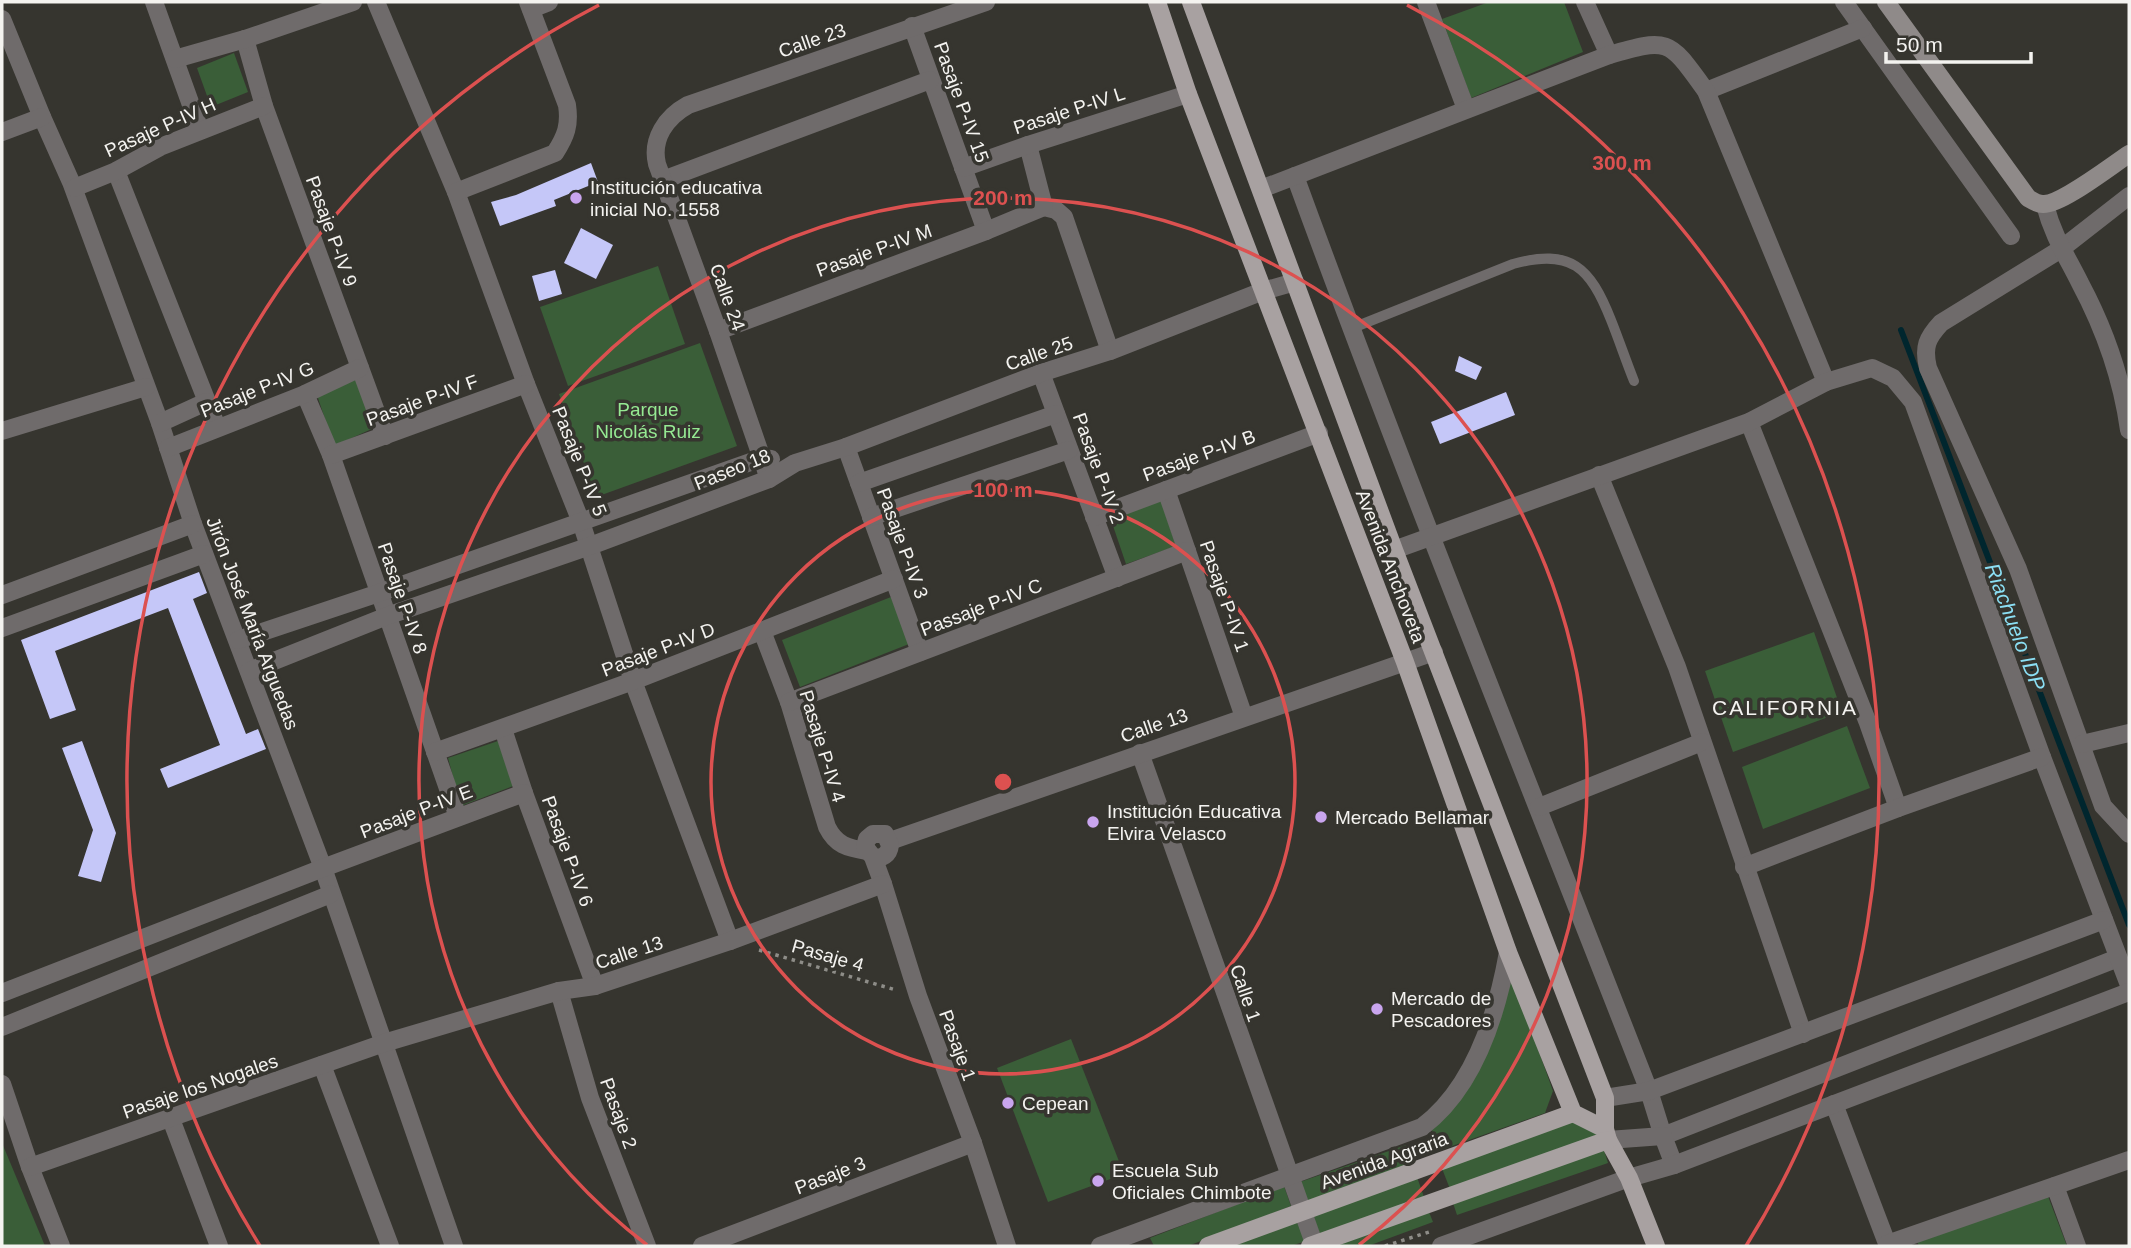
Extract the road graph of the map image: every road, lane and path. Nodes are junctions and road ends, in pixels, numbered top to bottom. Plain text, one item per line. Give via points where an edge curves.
1 (154, 2) edge
2 (353, 2) edge
3 (376, 2) edge
4 (549, 2) edge
5 (986, 2) edge
6 (1157, 2) edge
7 (1191, 2) edge
8 (1426, 2) edge
9 (1585, 2) edge
10 (1844, 2) edge
11 (1886, 2) edge
12 (530, 6) edge
13 (2, 19) edge
14 (912, 26) junction
15 (1863, 28) junction
16 (245, 40) junction
17 (1609, 55) junction
18 (175, 59) junction
19 (930, 80) junction
20 (1706, 91) junction
21 (1188, 94) junction
22 (264, 106) junction
23 (1466, 109) junction
24 (41, 117) junction
25 (200, 130) junction
26 (661, 131) joint
27 (2, 132) edge
28 (1028, 145) junction
29 (2129, 154) edge
30 (963, 168) junction
31 (116, 171) junction
32 (1295, 176) junction
33 (663, 180) junction
34 (74, 188) junction
35 (1261, 189) junction
36 (456, 192) junction
37 (2129, 196) edge
38 (2045, 205) junction
39 (1044, 207) junction
40 (986, 231) junction
41 (2011, 236) dead end
42 (2061, 249) junction
43 (1295, 282) junction
44 (1263, 291) junction
45 (1350, 329) junction
46 (718, 331) junction
47 (1110, 351) junction
48 (360, 368) junction
49 (1041, 373) junction
50 (1634, 381) dead end
51 (1826, 382) junction
52 (526, 384) junction
53 (146, 387) junction
54 (305, 394) junction
55 (206, 402) junction
56 (1056, 414) junction
57 (1749, 422) junction
58 (160, 423) junction
59 (217, 427) junction
60 (2129, 430) edge
61 (2, 431) edge
62 (1318, 433) junction
63 (385, 436) junction
64 (846, 447) junction
65 (168, 448) junction
66 (1069, 450) junction
67 (331, 455) junction
68 (762, 458) junction
69 (795, 463) junction
70 (1599, 475) junction
71 (769, 479) junction
72 (859, 483) junction
73 (1166, 490) junction
74 (871, 517) junction
75 (1094, 517) junction
76 (581, 522) junction
77 (193, 524) junction
78 (1433, 536) junction
79 (590, 546) junction
80 (1394, 550) junction
81 (1187, 551) junction
82 (205, 554) junction
83 (1117, 578) junction
84 (894, 579) junction
85 (379, 593) junction
86 (2, 595) edge
87 (387, 616) junction
88 (2, 628) edge
89 (762, 631) junction
90 (237, 640) junction
91 (920, 652) junction
92 (1434, 652) junction
93 (1405, 662) junction
94 (249, 671) junction
95 (633, 681) junction
96 (789, 702) junction
97 (1244, 717) junction
98 (503, 729) junction
99 (2129, 733) edge
100 (1702, 742) junction
101 (2082, 744) junction
102 (435, 752) junction
103 (1140, 752) junction
104 (2042, 757) junction
105 (524, 793) junction
106 (1539, 807) junction
107 (1898, 808) junction
108 (458, 817) junction
109 (2129, 834) edge
110 (870, 854) junction
111 (1744, 867) junction
112 (323, 868) junction
113 (883, 884) junction
114 (331, 894) junction
115 (2104, 920) junction
116 (730, 941) junction
117 (1508, 952) junction
118 (2118, 958) junction
119 (2129, 985) edge
120 (595, 986) junction
121 (559, 991) junction
122 (2129, 992) edge
123 (2, 993) edge
124 (918, 996) junction
125 (2, 1027) edge
126 (1803, 1034) junction
127 (384, 1043) junction
128 (322, 1065) junction
129 (2, 1084) edge
130 (1649, 1091) junction
131 (1605, 1098) junction
132 (1834, 1104) junction
133 (1573, 1113) junction
134 (171, 1119) junction
135 (1606, 1134) junction
136 (1663, 1136) junction
137 (973, 1143) junction
138 (2129, 1160) edge
139 (1674, 1165) junction
140 (30, 1167) junction
141 (1289, 1175) junction
142 (1629, 1178) junction
143 (2055, 1186) junction
144 (1302, 1212) junction
145 (1461, 1243) edge
146 (1887, 1245) edge
147 (61, 1246) edge
148 (219, 1246) edge
149 (390, 1246) edge
150 (454, 1246) edge
151 (647, 1246) edge
152 (702, 1246) edge
153 (1007, 1246) edge
154 (1100, 1246) edge
155 (1208, 1246) edge
156 (1313, 1246) edge
157 (1441, 1246) edge
158 (1656, 1246) edge
159 (2077, 1246) edge

1 - 18 street
2 - 16 street
3 - 36 street, Pasaje P-IV 5
4 - 12 street
5 - 14 street, Calle 23
6 - 21 main road, Avenida Anchoveta
7 - 35 main road, Avenida Anchoveta
8 - 23 street
9 - 17 street
10 - 15 street
11 - 38 main road via 2028,198
12 - 36 street via 567,105 565,138 555,153
13 - 24 street, Jirón José María Arguedas
14 - 19 street, Pasaje P-IV 15
14 - 26 street, Calle 23 via 688,106
15 - 20 street
15 - 41 street
16 - 18 street
16 - 22 street, Pasaje P-IV 9
17 - 20 street via 1660,44 1679,54
17 - 23 street
18 - 25 street
19 - 30 street, Pasaje P-IV 15
19 - 33 street
20 - 51 street
21 - 28 street, Pasaje P-IV L
21 - 44 main road, Avenida Anchoveta
22 - 25 street, Pasaje P-IV H
22 - 48 street, Pasaje P-IV 9
23 - 32 street
24 - 27 street
24 - 34 street, Jirón José María Arguedas
25 - 31 street, Pasaje P-IV H
26 - 33 street, Calle 24 via 654,153
28 - 30 street, Pasaje P-IV L
28 - 39 street
29 - 38 main road
30 - 40 street, Pasaje P-IV 15
31 - 34 street, Pasaje P-IV H
31 - 55 street
32 - 35 street
32 - 45 street
33 - 46 street, Calle 24
34 - 53 street, Jirón José María Arguedas
35 - 43 main road, Avenida Anchoveta
36 - 52 street, Pasaje P-IV 5
37 - 42 street
38 - 42 street
39 - 40 street, Pasaje P-IV M
39 - 47 street via 1064,217
40 - 46 street, Pasaje P-IV M
42 - 60 street via 2106,341
42 - 101 street via 1941,323 1929,336 1924,351 2018,569
43 - 44 street, Calle 25
43 - 80 main road, Avenida Anchoveta
44 - 47 street, Calle 25
44 - 62 main road, Avenida Anchoveta
45 - 50 lane via 1513,264 1536,258 1565,260 1588,274 1601,294
45 - 78 street
46 - 68 street, Calle 24
47 - 49 street, Calle 25
48 - 54 street, Pasaje P-IV G
48 - 63 street, Pasaje P-IV 9
49 - 56 street, Pasaje P-IV 2
49 - 64 street, Calle 25
51 - 57 street
51 - 104 street via 1872,368 1893,378 1913,402
52 - 63 street, Pasaje P-IV F
52 - 76 street, Pasaje P-IV 5
53 - 58 street, Jirón José María Arguedas
53 - 61 street
54 - 59 street, Pasaje P-IV G
54 - 67 street, Pasaje P-IV 8
55 - 58 street
55 - 59 street
56 - 66 street, Pasaje P-IV 2
56 - 72 street
57 - 70 street
57 - 107 street
58 - 65 street, Jirón José María Arguedas
59 - 65 street, Pasaje P-IV G
62 - 73 street, Pasaje P-IV B
62 - 93 main road, Avenida Anchoveta
63 - 67 street, Pasaje P-IV F
64 - 69 street, Calle 25
64 - 72 street, Pasaje P-IV 3
65 - 77 street, Jirón José María Arguedas
66 - 74 street
66 - 75 street, Pasaje P-IV 2
67 - 85 street, Pasaje P-IV 8
68 - 69 street, Paseo 18
68 - 71 street, Calle 24
68 - 76 street, Paseo 18
69 - 71 street, Paseo 18
70 - 78 street
70 - 100 street via 1677,667
71 - 79 street, Paseo 18
72 - 74 street, Pasaje P-IV 3
73 - 75 street, Pasaje P-IV B
73 - 81 street, Pasaje P-IV 1
74 - 84 street, Pasaje P-IV 3
75 - 83 street, Pasaje P-IV 2
76 - 79 street, Pasaje P-IV 5
76 - 85 street, Paseo 18
77 - 82 street, Jirón José María Arguedas
77 - 86 street
78 - 80 street
78 - 106 street
79 - 87 street, Paseo 18
79 - 95 street, Pasaje P-IV 5
80 - 92 main road, Avenida Anchoveta
81 - 83 street, Passaje P-IV C
81 - 97 street, Pasaje P-IV 1
82 - 88 street
82 - 90 street, Jirón José María Arguedas
83 - 91 street, Passaje P-IV C
84 - 89 street, Pasaje P-IV D
84 - 91 street, Pasaje P-IV 3
85 - 87 street, Pasaje P-IV 8
85 - 90 street, Paseo 18
87 - 94 street, Paseo 18
87 - 102 street, Pasaje P-IV 8
89 - 95 street, Pasaje P-IV D
89 - 96 street, Pasaje P-IV 4
90 - 94 street, Jirón José María Arguedas
91 - 96 street, Passaje P-IV C
92 - 93 street, Calle 13
92 - 131 main road, Avenida Anchoveta
93 - 97 street, Calle 13
93 - 117 main road, Avenida Anchoveta
94 - 112 street, Jirón José María Arguedas
95 - 98 street, Pasaje P-IV D
95 - 116 street, Pasaje P-IV 5
96 - 110 street, Pasaje P-IV 4 via 827,827 845,847
97 - 103 street, Calle 13
98 - 102 street, Pasaje P-IV D
98 - 105 street, Pasaje P-IV 6
99 - 101 street
100 - 106 street
100 - 111 street
101 - 109 street via 2104,806
102 - 108 street, Pasaje P-IV 8
103 - 110 street, Calle 13 via 890,841 888,853 881,858
103 - 141 street, Calle 1
104 - 107 street
104 - 115 street
105 - 108 street, Pasaje P-IV E
105 - 120 street, Pasaje P-IV 6
106 - 130 street
107 - 111 street
108 - 112 street, Pasaje P-IV E
110 - 113 street, Pasaje 1
111 - 126 street
112 - 114 street, Jirón José María Arguedas
112 - 123 street, Pasaje P-IV E
113 - 116 street, Calle 13
113 - 124 street, Pasaje 1
114 - 125 street
114 - 127 street, Jirón José María Arguedas
115 - 118 street
115 - 126 street
116 - 120 street, Calle 13
116 - 124 path, Pasaje 4
117 - 133 main road, Avenida Anchoveta
117 - 141 street via 1502,985 1467,1075 1435,1117 1422,1127
118 - 119 street
118 - 136 street
120 - 121 street, Calle 13
121 - 127 street, Calle 13
121 - 151 street, Pasaje 2 via 590,1098
122 - 132 street
124 - 137 street, Pasaje 1
126 - 130 street
127 - 128 street, Pasaje los Nogales
127 - 150 street, Jirón José María Arguedas
128 - 134 street, Pasaje los Nogales
128 - 149 street
129 - 140 street
130 - 131 street
130 - 136 street
131 - 135 main road, Avenida Anchoveta
132 - 139 street
132 - 146 street
133 - 135 main road
133 - 144 main road, Avenida Agraria
134 - 140 street, Pasaje los Nogales
134 - 148 street
135 - 136 street
135 - 142 main road, Avenida Anchoveta
135 - 156 main road
136 - 139 street
137 - 152 street, Pasaje 3
137 - 153 street, Pasaje 1
138 - 143 street
139 - 142 street
140 - 147 street
141 - 144 street, Calle 1
141 - 154 street
142 - 145 street
142 - 158 main road, Avenida Anchoveta
143 - 146 street
143 - 159 street
144 - 155 main road, Avenida Agraria
144 - 156 street, Calle 1
145 - 157 street

